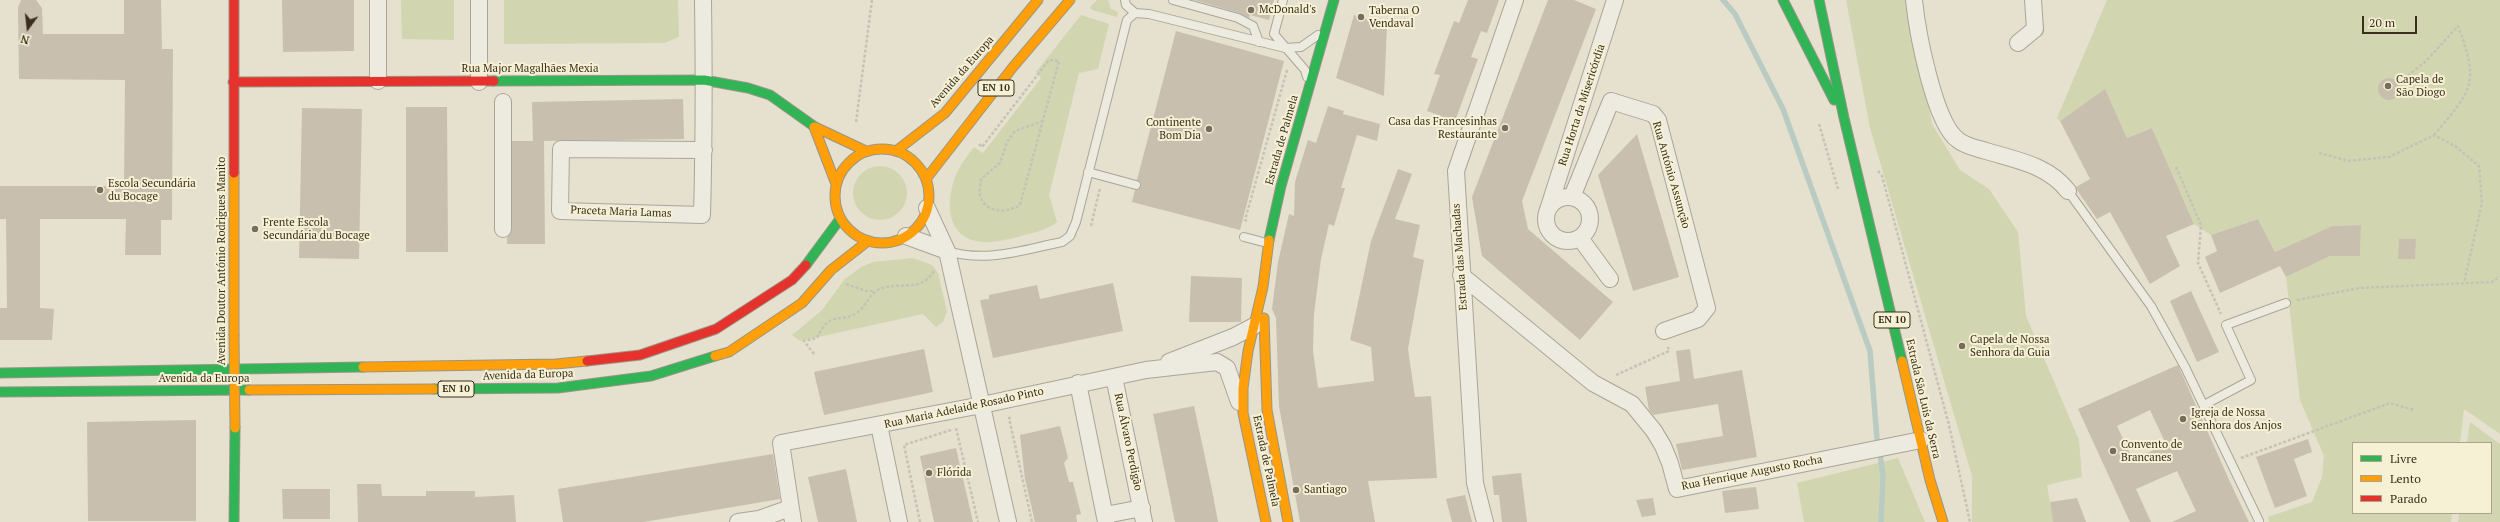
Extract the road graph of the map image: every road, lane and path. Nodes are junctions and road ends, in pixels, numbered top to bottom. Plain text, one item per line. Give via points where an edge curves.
1 (234, 0) edge
2 (378, 0) edge
3 (479, 0) edge
4 (703, 0) edge
5 (872, 0) edge
6 (1038, 0) edge
7 (1070, 0) edge
8 (1125, 0) edge
9 (1173, 0) edge
10 (1283, 0) edge
11 (1515, 0) edge
12 (1615, 0) edge
13 (1783, 0) edge
14 (1819, 0) edge
15 (1914, 0) edge
16 (2033, 0) edge
17 (1334, 1) edge
18 (1135, 13) junction
19 (1327, 29) junction
20 (1259, 42) junction
21 (2018, 43) dead end
22 (1285, 48) junction
23 (1293, 56) junction
24 (2404, 79) dead end
25 (704, 80) junction
26 (378, 81) junction
27 (234, 82) junction
28 (479, 82) junction
29 (1310, 85) junction
30 (503, 102) dead end
31 (1844, 118) junction
32 (1043, 121) junction
33 (856, 122) dead end
34 (814, 127) junction
35 (2434, 135) junction
36 (975, 142) dead end
37 (704, 150) junction
38 (866, 151) junction
39 (896, 151) junction
40 (2319, 153) dead end
41 (1873, 165) dead end
42 (2176, 167) dead end
43 (1088, 172) junction
44 (1103, 176) junction
45 (926, 179) junction
46 (836, 184) junction
47 (1136, 185) dead end
48 (2068, 191) joint
49 (1572, 197) junction
50 (927, 208) junction
51 (1548, 210) junction
52 (840, 218) junction
53 (1247, 221) dead end
54 (1091, 226) dead end
55 (504, 229) dead end
56 (906, 236) junction
57 (1244, 237) dead end
58 (1580, 238) junction
59 (868, 241) junction
60 (1268, 243) junction
61 (947, 251) junction
62 (938, 266) dead end
63 (1461, 275) junction
64 (2500, 277) edge
65 (1610, 279) dead end
66 (841, 282) dead end
67 (2464, 283) junction
68 (1263, 287) junction
69 (876, 291) junction
70 (2286, 303) joint
71 (2226, 325) junction
72 (1254, 326) junction
73 (1664, 331) dead end
74 (1669, 351) dead end
75 (814, 354) dead end
76 (1146, 370) junction
77 (0, 373) edge
78 (1615, 376) dead end
79 (1114, 377) junction
80 (1078, 384) junction
81 (0, 392) edge
82 (982, 405) junction
83 (2204, 405) junction
84 (2414, 410) dead end
85 (1243, 413) junction
86 (1016, 417) dead end
87 (879, 425) junction
88 (1921, 440) junction
89 (2231, 461) junction
90 (791, 515) edge
91 (1143, 515) edge
92 (1105, 518) edge
93 (759, 520) edge
94 (2259, 521) dead end
95 (234, 522) edge
96 (738, 522) edge
97 (900, 522) edge
98 (920, 522) edge
99 (978, 522) edge
100 (1008, 522) edge
101 (1032, 522) edge
102 (1266, 522) edge
103 (1288, 522) edge
104 (1485, 522) edge
105 (1943, 522) edge
106 (1970, 522) edge

1 - 27 main road, Avenida Doutor António Rodrigues Manito
2 - 26 street
3 - 28 street
4 - 25 street, Praceta Maria Lamas
5 - 33 path
6 - 39 main road, Avenida da Europa / EN 10 via 945,113
7 - 45 main road, EN 10 via 1013,67
8 - 18 lane via 1126,5
9 - 20 lane via 1238,18 1253,26
10 - 22 lane via 1274,34
11 - 63 street, Estrada das Machadas via 1456,171
12 - 51 street, Rua Horta da Misericórdia
13 - 31 main road, Estrada São Luís da Serra / EN 10
14 - 31 main road, Estrada São Luís da Serra / EN 10
15 - 48 street via 1918,32 1944,124 1957,140 1971,147 2046,170
16 - 21 street via 2035,29
17 - 19 main road, Estrada de Palmela
18 - 20 lane via 1150,14
18 - 43 lane via 1127,20
19 - 22 lane via 1308,44
19 - 29 main road, Estrada de Palmela
20 - 22 lane
22 - 23 lane
23 - 29 lane via 1305,70
23 - 53 path via 1245,220
24 - 35 path via 2427,60 2458,26 2469,55 2472,79 2457,108
25 - 28 main road, Rua Major Magalhães Mexia
25 - 34 main road, Rua Major Magalhães Mexia via 770,95
25 - 37 street, Praceta Maria Lamas
26 - 27 main road, Rua Major Magalhães Mexia
26 - 28 main road, Rua Major Magalhães Mexia
27 - 95 main road, Avenida Doutor António Rodrigues Manito, bridge
29 - 60 main road, Estrada de Palmela via 1281,186
30 - 55 street
31 - 88 main road, Estrada São Luís da Serra / EN 10
32 - 32 path via 1020,205 1012,210 997,211 985,205 980,194 982,179 1000,163 1007,142 1015,132
32 - 36 path via 1059,61 1049,60 982,147
34 - 38 main road
34 - 46 main road
35 - 40 path via 2389,156 2349,161
35 - 67 path via 2455,146 2479,166 2482,203
37 - 37 street, Praceta Maria Lamas via 561,150 560,211 702,214
38 - 39 main road
38 - 46 main road via 848,164
39 - 45 main road via 919,167
41 - 106 path via 1882,176 1949,425
42 - 71 path via 2201,225 2198,263
43 - 44 lane
43 - 61 lane via 1076,222 1070,236 1062,242 987,257 966,257
44 - 47 lane
44 - 54 path
45 - 50 main road via 929,193
46 - 52 main road via 836,207
48 - 83 lane via 2151,306
49 - 51 street via 1558,200
49 - 58 street via 1580,200 1590,211 1589,226
49 - 73 street, Rua António Assunção via 1611,101 1653,114 1658,120 1707,308 1698,319
50 - 56 main road via 916,229
50 - 61 street
51 - 58 street, Rua Horta da Misericórdia via 1547,223 1554,235 1566,241
52 - 59 main road via 847,228
52 - 77 main road, Avenida da Europa / EN 10 via 814,256 792,280 716,329 640,355 556,364
56 - 59 main road via 894,242
56 - 61 street
57 - 60 lane
58 - 65 street
59 - 81 main road, Avenida da Europa / EN 10 via 830,270 802,303 729,352 651,376 558,388
60 - 68 main road, Estrada de Palmela
61 - 82 street
62 - 69 path via 930,279 917,286
63 - 88 street, Rua Henrique Augusto Rocha via 1593,383 1632,404 1663,446 1676,489
63 - 104 street, Estrada das Machadas via 1475,483
64 - 67 path via 2492,282
66 - 69 path via 866,291
67 - 70 path via 2360,288
68 - 72 main road, Estrada de Palmela
68 - 103 main road, Estrada de Palmela via 1267,410
69 - 75 path via 856,314 832,319 824,324 817,338 804,341
70 - 71 lane
71 - 83 lane via 2251,380
72 - 76 street, Rua Maria Adelaide Rosado Pinto via 1233,337
72 - 85 main road, Estrada de Palmela via 1243,388
74 - 78 path
76 - 79 street, Rua Maria Adelaide Rosado Pinto
76 - 85 street, Rua Maria Adelaide Rosado Pinto via 1217,362 1223,364 1229,372
79 - 80 street, Rua Maria Adelaide Rosado Pinto
79 - 91 street, Rua Álvaro Perdigão
80 - 82 street, Rua Maria Adelaide Rosado Pinto
80 - 92 street, Rua Álvaro Perdigão
82 - 87 street, Rua Maria Adelaide Rosado Pinto
82 - 100 street
83 - 89 lane
84 - 89 path via 2390,404
85 - 102 main road, Estrada de Palmela
86 - 101 path via 1009,418
87 - 90 street, Rua Maria Adelaide Rosado Pinto via 781,443
87 - 97 street
88 - 105 main road, Estrada São Luís da Serra / EN 10
89 - 94 lane
90 - 93 street
91 - 92 street, Rua Álvaro Perdigão
93 - 96 street
98 - 99 path via 904,445 957,428

